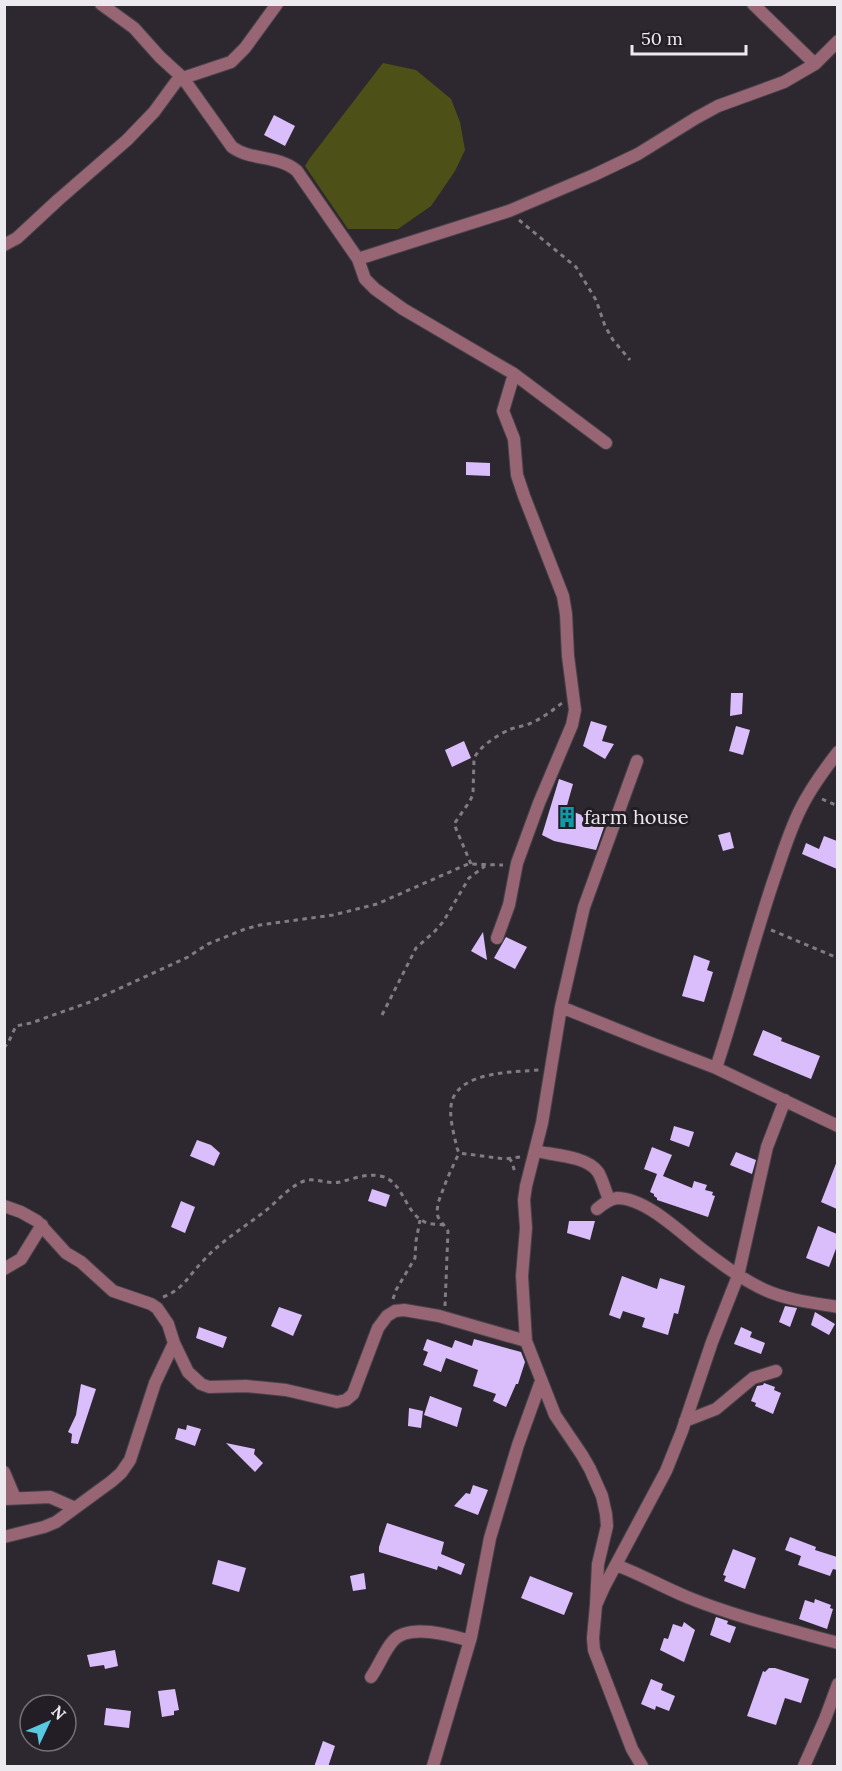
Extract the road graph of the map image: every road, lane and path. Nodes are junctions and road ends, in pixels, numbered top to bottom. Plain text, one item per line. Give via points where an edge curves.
1 (101, 4) edge
2 (277, 4) edge
3 (753, 4) edge
4 (837, 41) edge
5 (815, 64) junction
6 (183, 78) junction
7 (509, 211) junction
8 (4, 245) edge
9 (358, 259) junction
10 (630, 360) dead end
11 (514, 374) junction
12 (606, 443) dead end
13 (573, 695) junction
14 (837, 752) edge
15 (637, 761) dead end
16 (809, 794) junction
17 (837, 806) edge
18 (517, 863) junction
19 (471, 864) junction
20 (487, 865) junction
21 (759, 925) junction
22 (497, 938) dead end
23 (837, 958) edge
24 (561, 1006) junction
25 (382, 1015) dead end
26 (4, 1048) edge
27 (716, 1068) junction
28 (550, 1069) junction
29 (785, 1100) junction
30 (837, 1126) edge
31 (459, 1153) junction
32 (534, 1153) junction
33 (609, 1199) junction
34 (4, 1206) edge
35 (597, 1209) dead end
36 (420, 1220) junction
37 (42, 1225) junction
38 (445, 1225) junction
39 (4, 1269) edge
40 (738, 1276) junction
41 (144, 1301) junction
42 (837, 1307) edge
43 (390, 1313) junction
44 (444, 1318) junction
45 (526, 1341) junction
46 (174, 1343) junction
47 (776, 1371) dead end
48 (540, 1381) junction
49 (685, 1421) junction
50 (4, 1472) edge
51 (10, 1499) edge
52 (75, 1509) junction
53 (4, 1537) edge
54 (616, 1565) junction
55 (596, 1605) junction
56 (470, 1641) junction
57 (837, 1643) edge
58 (371, 1677) dead end
59 (837, 1684) edge
60 (433, 1767) edge
61 (642, 1767) edge
62 (804, 1767) edge

1 - 6 street via 134,28
2 - 6 street via 231,62
3 - 5 street
4 - 5 street
5 - 7 street via 784,82 718,106 638,154
6 - 8 street via 127,140 17,238
6 - 9 street via 232,147 249,156 287,164 297,171
7 - 9 street
7 - 10 path via 576,267 596,300 612,340
9 - 11 street via 365,279 375,289
11 - 12 street
11 - 13 street via 503,411 516,446 524,496 563,596
13 - 18 street via 572,724
13 - 19 path via 549,713 500,734 476,753 473,794 454,824
14 - 16 street
15 - 24 street via 584,907
16 - 17 path
16 - 21 street via 788,837
18 - 20 path
18 - 22 street
19 - 20 path
19 - 26 path via 377,904 333,915 260,925 227,936 90,1002 16,1026
20 - 25 path via 469,878 443,922 416,948
21 - 23 path
21 - 27 street
24 - 27 street
24 - 28 street
27 - 29 street
28 - 31 path via 496,1073 460,1088 450,1111
28 - 32 street
29 - 30 street
29 - 40 street via 767,1147
31 - 32 path via 505,1159
31 - 38 path via 438,1203 438,1216
32 - 33 street via 589,1164 600,1174
32 - 45 street via 524,1200 522,1276
33 - 35 street
33 - 40 street via 623,1199 648,1208
34 - 37 street
36 - 38 path
36 - 41 path via 400,1189 387,1178 366,1176 334,1183 306,1180 223,1241 183,1286
36 - 43 path via 415,1258 396,1290
37 - 39 street via 21,1259
37 - 41 street via 57,1245 113,1291
38 - 44 path via 448,1239
40 - 42 street via 767,1291
40 - 49 street
41 - 46 street via 163,1316
43 - 44 street via 404,1310
43 - 46 street via 378,1328 353,1394 337,1402 286,1390 204,1385 188,1372
44 - 45 street
45 - 48 street
46 - 52 street via 155,1383 130,1460 121,1473
47 - 49 street via 753,1378 716,1409
48 - 55 street via 602,1496 607,1526 598,1564
48 - 56 street via 490,1538
49 - 54 street via 666,1471
50 - 51 street
51 - 52 street via 50,1497
52 - 53 street via 50,1524
54 - 55 street
54 - 57 street via 686,1597
55 - 61 street via 594,1650
56 - 58 street via 447,1634 406,1631 392,1642
56 - 60 street
59 - 62 street

